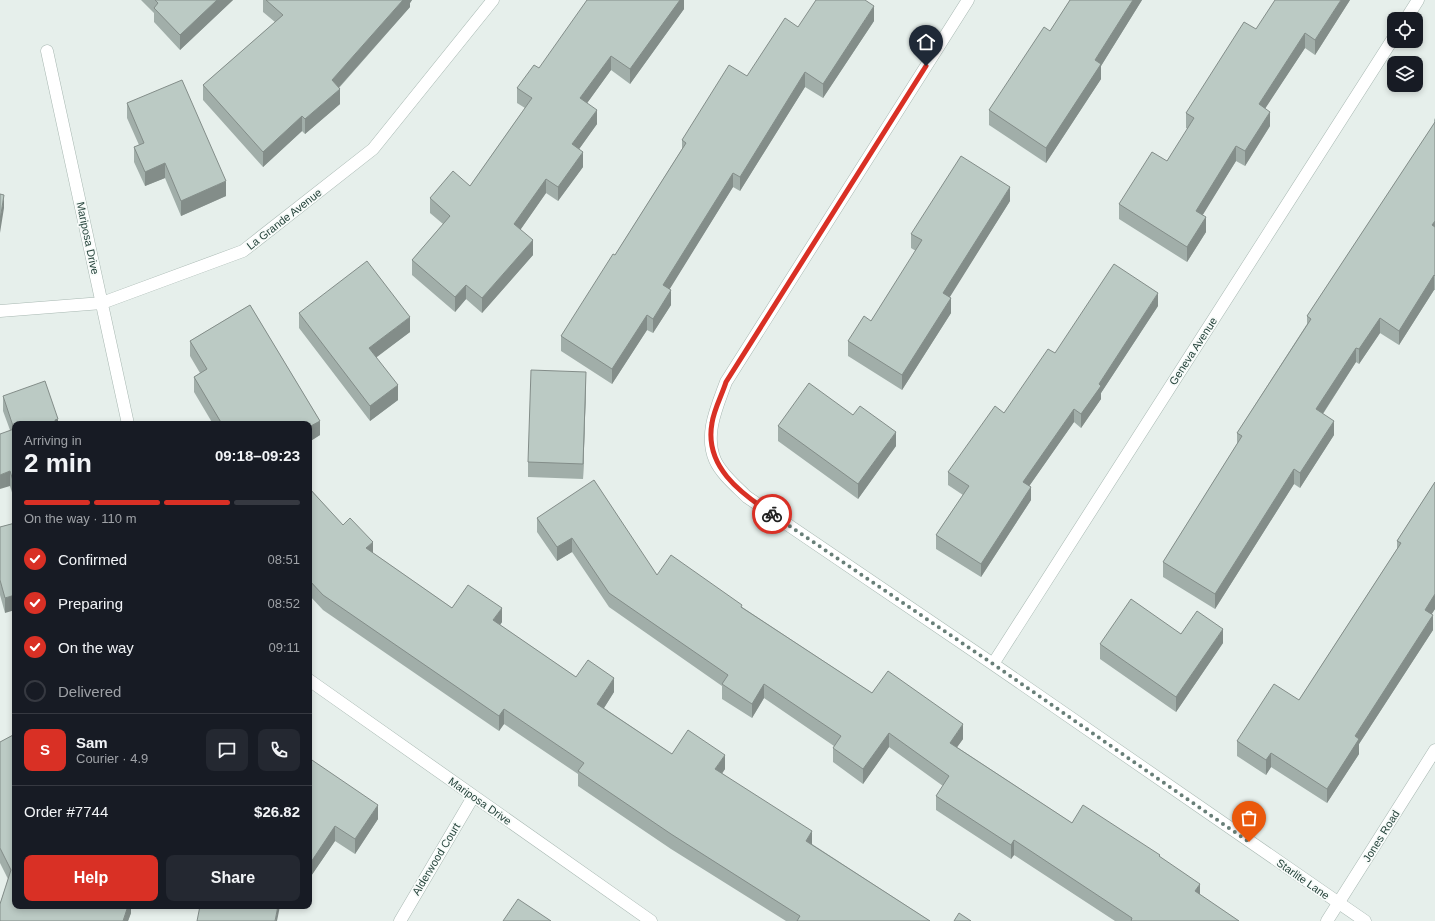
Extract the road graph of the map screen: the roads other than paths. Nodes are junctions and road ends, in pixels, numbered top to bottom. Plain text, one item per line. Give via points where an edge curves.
1 (493, 0) edge
2 (968, 0) edge
3 (1418, 0) edge
4 (1410, 12) edge
5 (1387, 48) edge
6 (47, 51) dead end
7 (102, 303) junction
8 (0, 311) edge
9 (127, 421) edge
10 (993, 664) junction
11 (312, 682) edge
12 (1435, 750) edge
13 (473, 797) junction
14 (1339, 904) junction
15 (400, 921) edge
16 (651, 921) edge
17 (1327, 921) edge
18 (1365, 921) edge

1 - 7 street, La Grande Avenue via 373,149 249,246
2 - 10 street, Starlite Lane via 726,382 712,423 712,443 715,460 747,497
3 - 4 street
5 - 10 street, Geneva Avenue
6 - 7 street, Mariposa Drive
7 - 8 street, La Grande Avenue
7 - 9 street, Mariposa Drive
10 - 14 street, Starlite Lane
11 - 13 street, Mariposa Drive
12 - 14 street, Jones Road
13 - 15 street, Alderwood Court
13 - 16 street, Mariposa Drive
14 - 17 street, Jones Road
14 - 18 street, Starlite Lane

